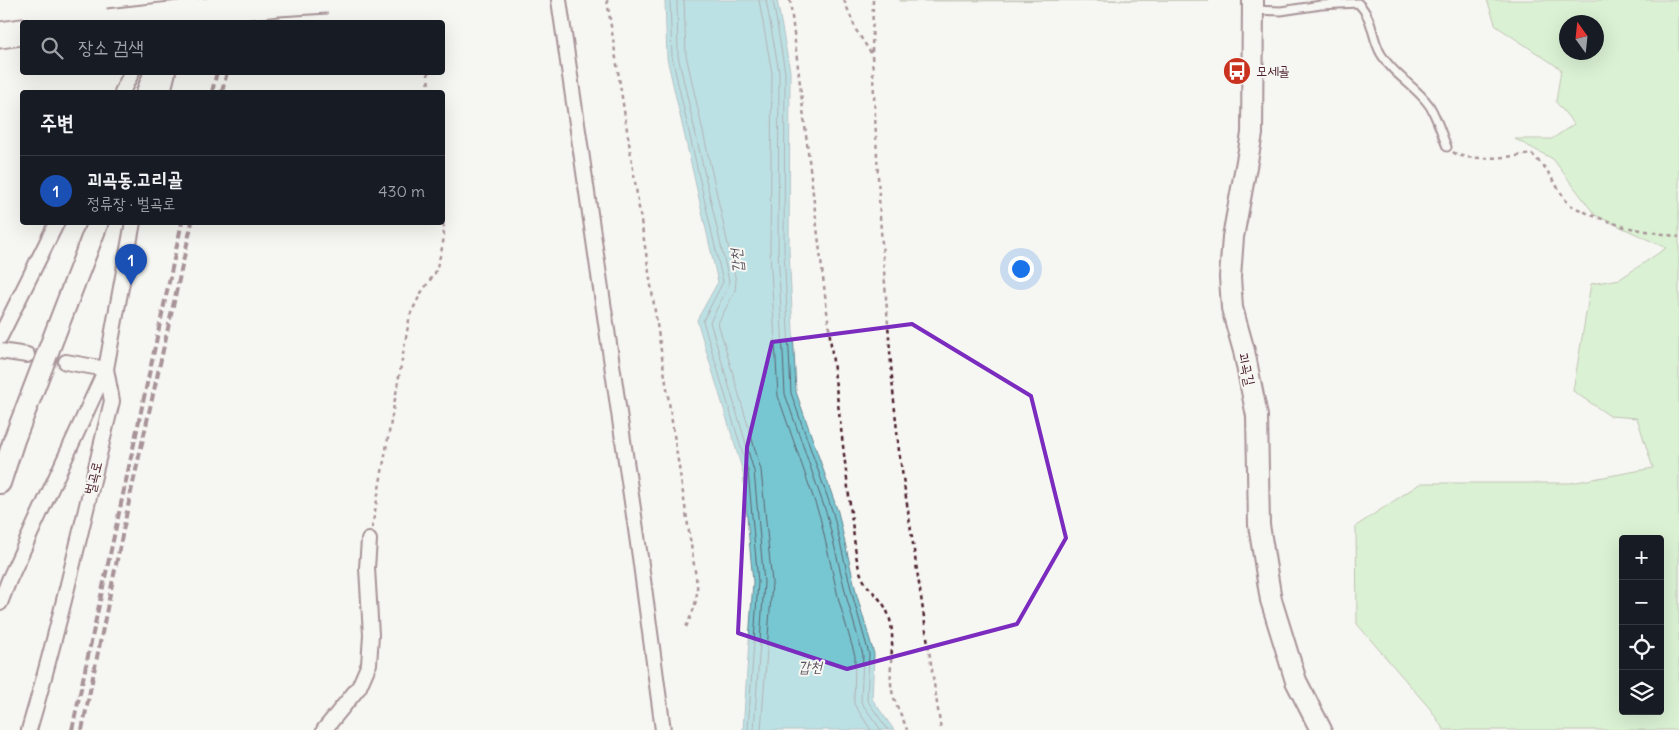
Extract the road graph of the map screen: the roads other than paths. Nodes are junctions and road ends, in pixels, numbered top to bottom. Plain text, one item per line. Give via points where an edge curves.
1 (168, 0) edge
2 (184, 0) edge
3 (327, 0) edge
4 (559, 0) edge
5 (1254, 5) edge
6 (126, 20) edge
7 (158, 20) edge
8 (174, 20) edge
9 (180, 20) edge
10 (20, 32) edge
11 (0, 35) edge
12 (130, 75) edge
13 (154, 75) edge
14 (167, 75) edge
15 (123, 90) edge
16 (148, 90) edge
17 (164, 90) edge
18 (1447, 147) road end
19 (56, 225) edge
20 (97, 225) edge
21 (132, 225) edge
22 (0, 337) edge
23 (0, 352) edge
24 (26, 355) tunnel mouth
25 (66, 362) tunnel mouth
26 (106, 368) junction
27 (0, 483) edge
28 (369, 540) road end
29 (0, 603) edge
30 (41, 689) junction
31 (29, 730) edge
32 (40, 730) edge
33 (324, 730) edge
34 (664, 730) edge
35 (1321, 730) edge

1 - 7 street
2 - 8 street
2 - 9 street
3 - 6 highway, bridge
4 - 34 street
5 - 18 lane via 1281,12 1358,3 1370,20 1380,53 1430,106
5 - 35 street, 괴곡길 via 1252,134 1233,237 1232,300 1258,416 1259,525 1271,600 1296,680
10 - 11 highway
12 - 15 street
13 - 16 street
14 - 17 street
19 - 22 street
20 - 27 street
21 - 26 street, 벌곡로
23 - 24 street
25 - 26 street
26 - 29 street
26 - 30 street, 벌곡로 via 112,401
28 - 33 street via 366,568 371,635 369,664 359,687
30 - 31 street, 벌곡로
30 - 32 street

